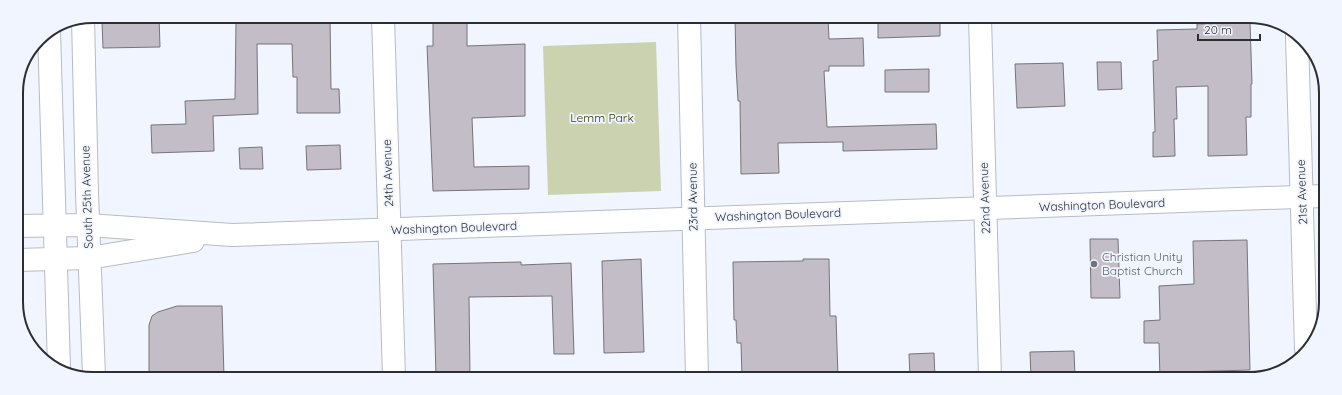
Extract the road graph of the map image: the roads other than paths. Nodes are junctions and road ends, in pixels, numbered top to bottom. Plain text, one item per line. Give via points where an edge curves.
1 (383, 23) edge
2 (689, 23) edge
3 (980, 23) edge
4 (83, 24) edge
5 (49, 38) edge
6 (1297, 42) edge
7 (1319, 196) edge
8 (1302, 197) junction
9 (986, 209) junction
10 (694, 218) junction
11 (54, 225) junction
12 (88, 225) junction
13 (23, 226) edge
14 (390, 230) junction
15 (232, 235) junction
16 (89, 258) junction
17 (55, 259) junction
18 (23, 260) edge
19 (1306, 343) edge
20 (59, 363) edge
21 (94, 372) edge
22 (394, 372) edge
23 (697, 372) edge
24 (990, 372) edge

1 - 14 street, 24th Avenue
2 - 10 street, 23rd Avenue
3 - 9 street, 22nd Avenue
4 - 12 street, South 25th Avenue
5 - 11 street
6 - 8 street, 21st Avenue
7 - 8 street, Washington Boulevard
8 - 9 street, Washington Boulevard
8 - 19 street, 21st Avenue
9 - 10 street, Washington Boulevard
9 - 24 street, 22nd Avenue
10 - 14 street, Washington Boulevard
10 - 23 street, 23rd Avenue
11 - 12 street, Washington Boulevard
11 - 13 street, Washington Boulevard
11 - 17 street
12 - 15 street, Washington Boulevard
12 - 16 street, South 25th Avenue
14 - 15 street, Washington Boulevard
14 - 22 street, 24th Avenue
15 - 16 street, Washington Boulevard
16 - 17 street, Washington Boulevard
16 - 21 street, South 25th Avenue
17 - 18 street, Washington Boulevard
17 - 20 street

